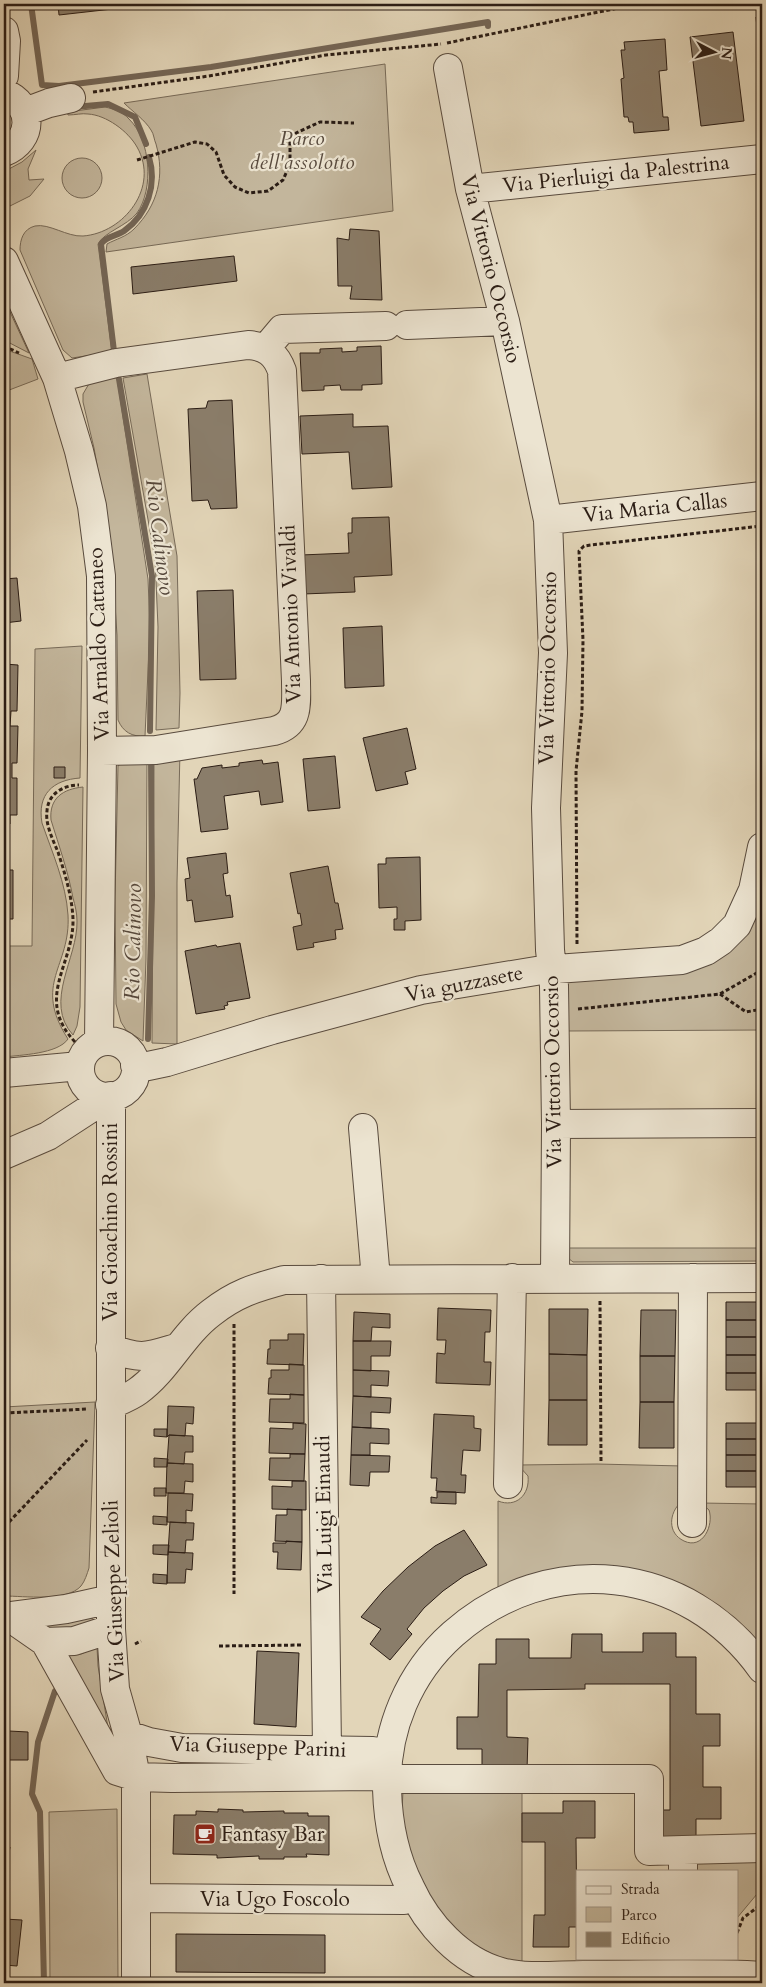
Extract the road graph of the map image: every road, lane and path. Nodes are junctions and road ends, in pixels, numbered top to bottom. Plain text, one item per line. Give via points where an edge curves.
1 (638, 4) edge
2 (4, 31) edge
3 (448, 68) dead end
4 (4, 76) edge
5 (4, 93) edge
6 (71, 98) joint
7 (25, 112) junction
8 (354, 123) dead end
9 (4, 152) edge
10 (762, 159) edge
11 (137, 160) dead end
12 (470, 189) junction
13 (4, 261) edge
14 (505, 321) junction
15 (266, 348) junction
16 (57, 378) junction
17 (762, 496) edge
18 (548, 520) junction
19 (762, 526) edge
20 (102, 751) junction
21 (82, 785) dead end
22 (762, 847) edge
23 (558, 968) junction
24 (762, 970) edge
25 (720, 994) junction
26 (574, 1009) dead end
27 (762, 1009) edge
28 (85, 1050) junction
29 (136, 1065) junction
30 (4, 1073) edge
31 (104, 1095) junction
32 (762, 1123) edge
33 (556, 1124) junction
34 (363, 1128) dead end
35 (4, 1156) edge
36 (512, 1278) junction
37 (555, 1278) junction
38 (600, 1278) junction
39 (693, 1278) junction
40 (762, 1278) edge
41 (321, 1279) junction
42 (376, 1279) junction
43 (234, 1321) dead end
44 (110, 1348) junction
45 (176, 1348) junction
46 (103, 1407) junction
47 (4, 1414) edge
48 (93, 1434) dead end
49 (601, 1462) dead end
50 (508, 1484) dead end
51 (692, 1523) dead end
52 (4, 1534) edge
53 (234, 1594) dead end
54 (111, 1599) junction
55 (6, 1617) edge
56 (111, 1629) junction
57 (45, 1642) junction
58 (325, 1645) junction
59 (219, 1646) dead end
60 (762, 1669) edge
61 (128, 1735) junction
62 (327, 1749) junction
63 (387, 1769) junction
64 (136, 1778) junction
65 (762, 1848) edge
66 (683, 1861) edge
67 (414, 1896) junction
68 (136, 1898) junction
69 (762, 1904) edge
70 (738, 1930) edge
71 (683, 1966) edge
72 (762, 1976) edge
73 (136, 1983) edge

1 - 6 path via 444,44 326,54 208,76 102,89
2 - 4 street
3 - 12 street, Via Vittorio Occorsio
5 - 7 street via 20,103
6 - 7 street
7 - 9 street via 25,133 20,142
8 - 11 path via 320,122 296,133 290,142 290,164 283,180 268,191 249,193 235,186 224,174 216,152 206,144 195,142
10 - 12 street, Via Pierluigi da Palestrina
12 - 14 street, Via Vittorio Occorsio
13 - 16 street, Via Arnaldo Cattaneo
14 - 15 street via 282,329
14 - 18 street, Via Vittorio Occorsio
15 - 16 street via 248,345 116,362
15 - 20 street, Via Antonio Vivaldi via 282,371 296,681 294,714 290,723 274,731 156,750
16 - 20 street, Via Arnaldo Cattaneo via 92,506 101,576
17 - 18 street, Via Maria Callas
18 - 23 street, Via Vittorio Occorsio via 553,653 546,808
19 - 23 path via 591,545 584,546 579,552 583,640 582,711 576,771 577,950 562,952
20 - 28 street, Via Arnaldo Cattaneo
21 - 28 path via 60,789 46,812 65,875 73,920 71,940 57,986 58,1008 62,1026
22 - 23 street, Via guzzasete via 753,890 737,925 706,951 682,960
23 - 29 street, Via guzzasete via 421,990 168,1062
23 - 33 street, Via Vittorio Occorsio
24 - 25 path
25 - 26 path
25 - 27 path via 746,1012
28 - 29 street via 107,1041 122,1045
28 - 30 street
28 - 31 street via 82,1080 91,1091
29 - 31 street via 132,1082 126,1089
31 - 35 street via 91,1108 48,1136
31 - 44 street, Via Gioachino Rossini
32 - 33 street
33 - 37 street, Via Vittorio Occorsio
34 - 42 street
36 - 37 street
36 - 42 street
36 - 50 street
37 - 38 street
38 - 39 street
38 - 49 path
39 - 40 street
39 - 51 street
41 - 42 street
41 - 45 street via 284,1280 248,1290 210,1314
41 - 58 street, Via Luigi Einaudi
43 - 53 path
44 - 45 street via 142,1357
44 - 46 street, Via Giuseppe Zelioli
45 - 46 street via 159,1372 137,1392
46 - 47 path
46 - 54 street, Via Giuseppe Zelioli
48 - 52 path via 9,1522
54 - 55 street
54 - 56 street, Via Giuseppe Zelioli
55 - 57 street
56 - 57 street via 74,1641
56 - 61 street, Via Giuseppe Zelioli via 115,1689
57 - 64 street via 117,1771
58 - 59 path
58 - 62 street, Via Luigi Einaudi
60 - 63 street via 735,1636 707,1614 675,1596 640,1584 605,1579 565,1580 533,1587 472,1617 439,1646 403,1702 390,1739
61 - 62 street, Via Giuseppe Parini via 182,1748
61 - 64 street, Via Giuseppe Zelioli
62 - 63 street, Via Giuseppe Parini via 373,1751
63 - 64 street, Via Giuseppe Parini via 374,1776
63 - 66 street via 650,1779 649,1850
63 - 67 street via 387,1805 395,1850
64 - 68 street, Via Giuseppe Zelioli
65 - 66 street via 732,1850
67 - 68 street, Via Ugo Foscolo via 404,1900
67 - 71 street via 430,1922 451,1943 477,1962 501,1972 528,1975
68 - 73 street, Via Giuseppe Zelioli
69 - 70 path via 743,1918
71 - 72 street

